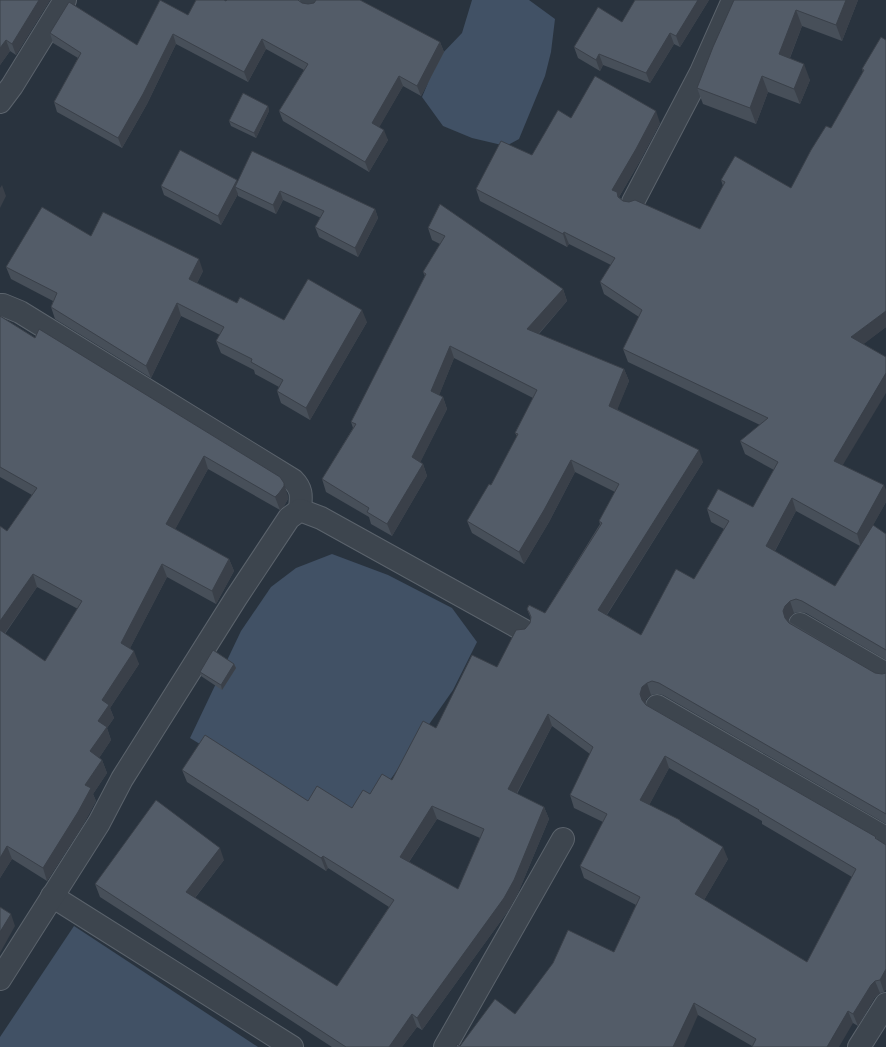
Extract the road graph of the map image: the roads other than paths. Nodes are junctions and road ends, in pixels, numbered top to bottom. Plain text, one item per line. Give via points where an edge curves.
1 (65, 0) edge
2 (734, 0) edge
3 (0, 102) edge
4 (633, 202) edge
5 (0, 305) edge
6 (300, 510) junction
7 (800, 624) dead end
8 (523, 630) edge
9 (886, 674) edge
10 (657, 706) dead end
11 (563, 838) dead end
12 (886, 838) edge
13 (52, 896) junction
14 (0, 979) edge
15 (886, 1004) edge
16 (292, 1047) edge
17 (446, 1047) edge
18 (859, 1047) edge

1 - 3 street
2 - 4 street via 701,72
5 - 6 street via 20,312 293,480 299,485 302,494
6 - 8 street via 321,518
6 - 13 street via 289,518 236,598
7 - 9 street
10 - 12 street
11 - 17 street
13 - 14 street
13 - 16 street
15 - 18 street

